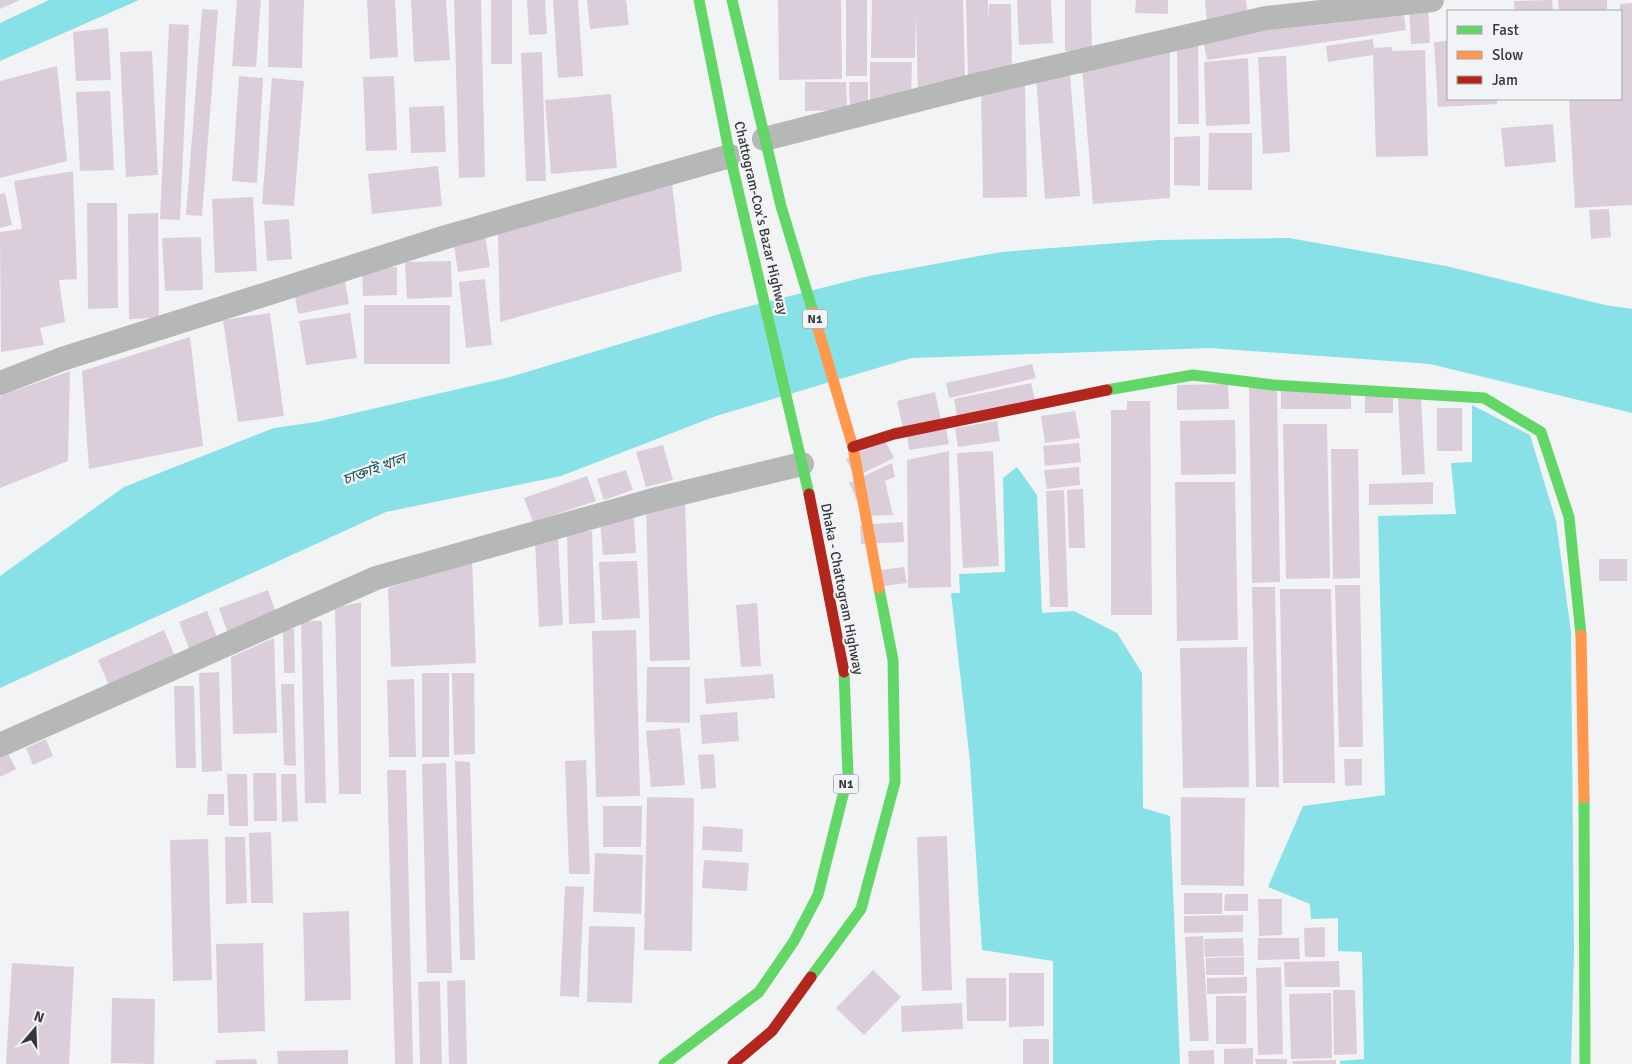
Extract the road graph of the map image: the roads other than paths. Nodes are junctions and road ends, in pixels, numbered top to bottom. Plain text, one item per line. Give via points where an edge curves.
1 (699, 0) edge
2 (732, 0) edge
3 (1432, 0) edge
4 (764, 139) junction
5 (730, 156) junction
6 (0, 383) edge
7 (853, 447) junction
8 (800, 453) junction
9 (0, 744) edge
10 (664, 1064) edge
11 (733, 1064) edge
12 (1585, 1064) edge

1 - 5 main road, Chattogram-Cox's Bazar Highway / N1
2 - 4 main road, Chattogram-Cox's Bazar Highway / N1
3 - 4 street via 1266,18 980,84
4 - 7 main road, Chattogram-Cox's Bazar Highway / N1
5 - 6 street via 446,237 62,359
5 - 8 main road, Chattogram-Cox's Bazar Highway / N1
7 - 11 main road, N1 via 893,660 895,782 861,909 772,1031
7 - 12 main road via 894,434 1061,398 1193,375 1273,385 1484,398 1541,432 1568,517 1583,650
8 - 9 street via 653,500 376,578
8 - 10 main road, Dhaka - Chattogram Highway / N1 via 844,664 848,775 818,895 794,941 759,992

